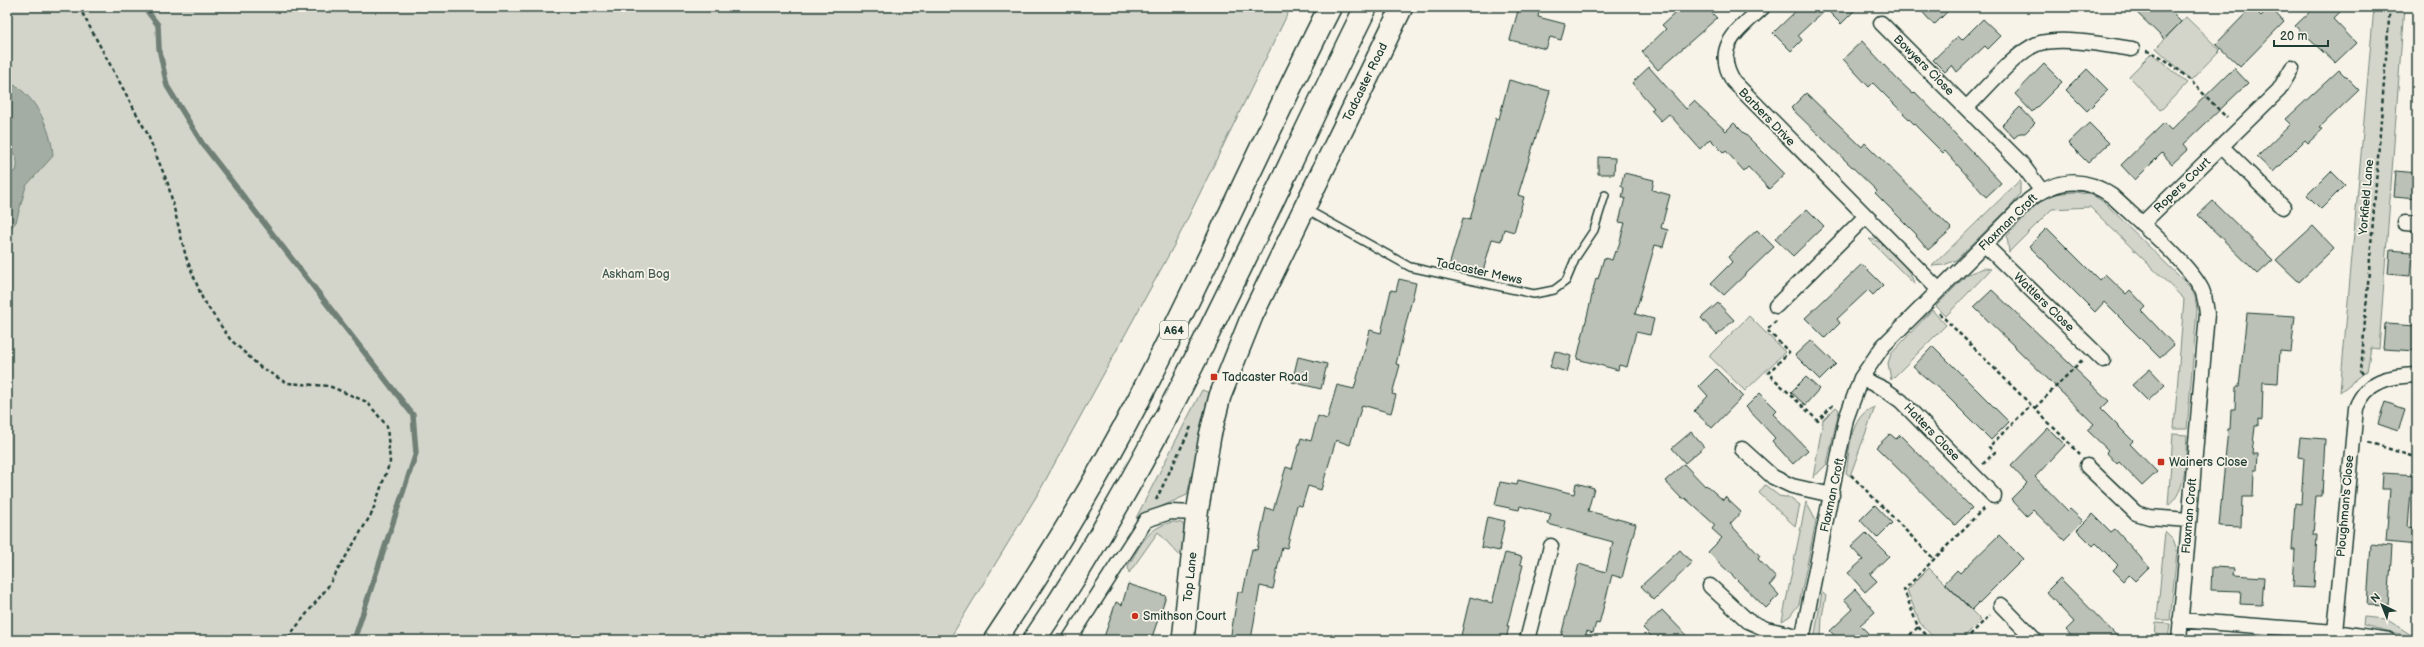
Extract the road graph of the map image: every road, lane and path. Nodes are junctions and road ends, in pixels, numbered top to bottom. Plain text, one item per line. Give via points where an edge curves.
1 (79, 7) edge
2 (1330, 7) edge
3 (1366, 7) edge
4 (1402, 7) edge
5 (1763, 7) edge
6 (2390, 7) edge
7 (1881, 23) dead end
8 (2132, 49) joint
9 (2292, 68) dead end
10 (1967, 108) junction
11 (2240, 129) junction
12 (2222, 147) junction
13 (2041, 190) junction
14 (1605, 195) dead end
15 (1304, 208) junction
16 (2283, 208) dead end
17 (1865, 217) junction
18 (2142, 224) junction
19 (1985, 244) junction
20 (1938, 289) junction
21 (1927, 301) junction
22 (1776, 306) joint
23 (2092, 350) junction
24 (2103, 360) dead end
25 (2417, 375) edge
26 (1861, 378) junction
27 (2371, 386) junction
28 (1850, 405) junction
29 (2031, 405) junction
30 (2035, 408) junction
31 (1196, 422) dead end
32 (2352, 437) junction
33 (1742, 449) dead end
34 (2417, 458) edge
35 (1838, 462) junction
36 (2087, 466) joint
37 (1972, 474) junction
38 (1832, 495) junction
39 (1994, 496) joint
40 (1197, 513) junction
41 (1146, 520) junction
42 (2188, 520) junction
43 (1551, 546) dead end
44 (1934, 559) junction
45 (1710, 586) dead end
46 (2001, 605) joint
47 (2180, 620) junction
48 (1918, 627) junction
49 (2335, 632) junction
50 (1802, 639) edge
51 (286, 640) edge
52 (995, 640) edge
53 (1034, 640) edge
54 (1069, 640) edge
55 (1183, 640) edge
56 (1527, 640) edge
57 (1905, 640) edge
58 (1932, 640) edge
59 (1965, 640) edge
60 (2035, 640) edge
61 (2179, 640) edge
62 (2388, 640) edge

1 - 51 path via 147,133 168,184 186,257 203,300 230,339 260,367 287,383 329,386 367,402 387,426 390,462 372,513 327,588
2 - 52 highway, A64 via 1139,400 1090,489
3 - 53 highway, A64 via 1166,418 1108,522
4 - 15 street, Tadcaster Road
5 - 17 street, Barbers Drive via 1727,44 1724,57 1726,69 1733,82 1747,97
6 - 27 path, Yorkfield Lane via 2361,371
7 - 10 street, Bowyers Close
8 - 10 street via 2054,41 2037,44 2021,54
8 - 11 path via 2156,53 2189,80
9 - 11 street, Ropers Court via 2279,90
10 - 13 street, Bowyers Close via 2021,163
11 - 12 street, Ropers Court
12 - 16 street
12 - 18 street, Ropers Court
13 - 18 street, Flaxman Croft via 2072,181 2086,182 2112,196
13 - 19 street, Flaxman Croft
14 - 15 lane, Tadcaster Mews via 1594,230 1576,257 1566,281 1554,290 1534,294 1410,267
15 - 40 street, Tadcaster Road via 1252,316 1220,396 1210,436
17 - 20 street, Barbers Drive
17 - 22 street
18 - 42 street, Flaxman Croft via 2193,277 2202,290 2206,303
19 - 20 street, Flaxman Croft
19 - 23 street, Wattlers Close
20 - 21 street, Flaxman Croft
21 - 26 street, Flaxman Croft via 1882,346
21 - 29 path
22 - 28 path via 1776,321 1767,330 1789,352 1768,373 1818,421 1836,402
23 - 24 street, Wattlers Close
23 - 30 path
25 - 27 street via 2384,379
26 - 28 street, Flaxman Croft
26 - 37 street, Hatters Close via 1901,401
27 - 32 street, Ploughman's Close via 2361,396 2356,408
28 - 35 street, Flaxman Croft
29 - 30 path
29 - 37 path via 1989,446 1994,452
30 - 36 path via 2079,452
31 - 41 path via 1189,430
32 - 34 path
32 - 49 street, Ploughman's Close
33 - 38 street via 1773,477 1792,486
35 - 38 street, Flaxman Croft
35 - 44 path
36 - 42 street via 2136,513
37 - 39 street, Hatters Close
38 - 50 street, Flaxman Croft
39 - 44 path
40 - 41 street via 1170,512
40 - 55 street, Top Lane
41 - 54 street
42 - 47 street, Flaxman Croft
43 - 56 street
44 - 48 path via 1904,590
45 - 50 street via 1748,621 1766,630
46 - 59 path
46 - 60 street
47 - 49 street
47 - 61 street, Flaxman Croft
48 - 57 path
48 - 58 path
49 - 62 street

